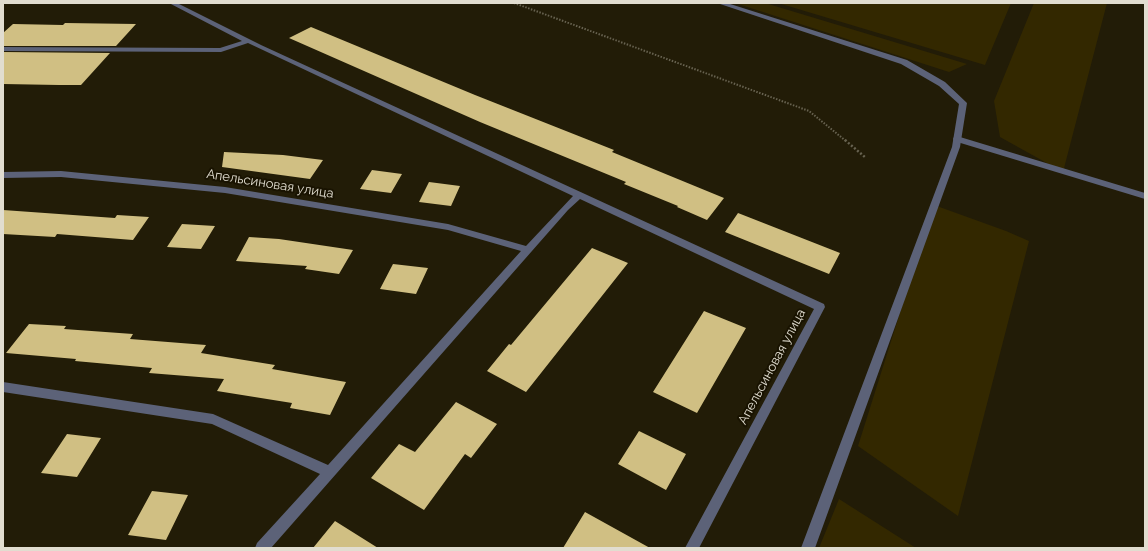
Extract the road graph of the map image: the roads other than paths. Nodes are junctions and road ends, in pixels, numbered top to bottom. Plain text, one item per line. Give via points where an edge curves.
1 (172, 3) edge
2 (720, 3) edge
3 (248, 41) junction
4 (3, 49) edge
5 (957, 139) junction
6 (3, 175) edge
7 (579, 195) junction
8 (1145, 196) edge
9 (528, 250) junction
10 (3, 387) edge
11 (330, 472) junction
12 (262, 548) edge
13 (692, 548) edge
14 (808, 548) edge

1 - 3 street, Апельсиновая улица
2 - 5 street via 904,62 942,84 963,103
3 - 4 street via 221,50
3 - 7 street, Апельсиновая улица
5 - 8 street
5 - 14 street
6 - 9 street, Апельсиновая улица via 61,174 225,190 448,227
7 - 9 street
7 - 13 street, Апельсиновая улица via 820,307
9 - 11 street
10 - 11 street via 213,419
11 - 12 street

